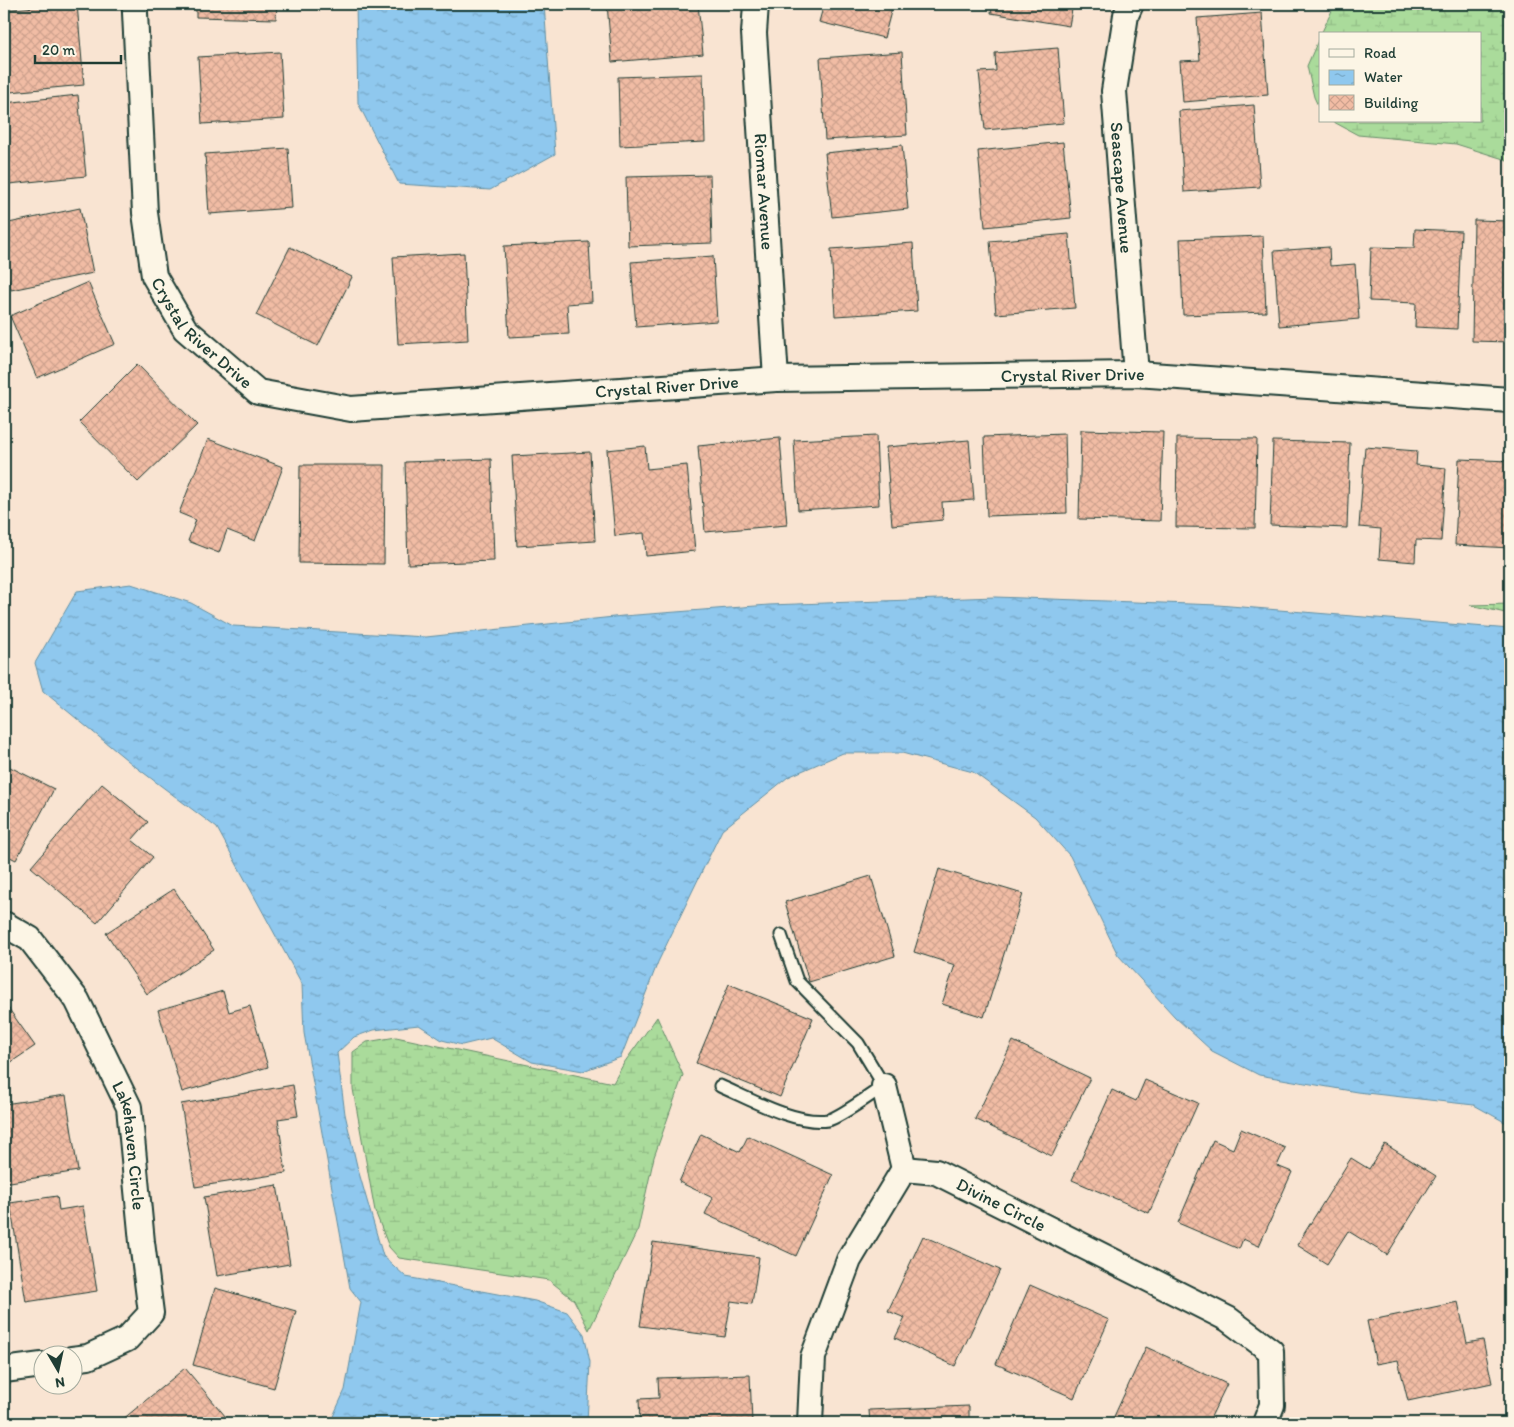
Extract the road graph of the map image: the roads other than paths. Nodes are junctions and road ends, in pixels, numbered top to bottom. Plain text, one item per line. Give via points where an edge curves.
1 (136, 4) edge
2 (756, 4) edge
3 (1131, 4) edge
4 (1136, 374) junction
5 (776, 379) junction
6 (1510, 400) edge
7 (4, 924) edge
8 (781, 935) dead end
9 (720, 1086) dead end
10 (884, 1086) junction
11 (904, 1168) junction
12 (82, 1358) edge
13 (32, 1366) edge
14 (4, 1370) edge
15 (810, 1423) edge
16 (1265, 1423) edge

1 - 5 street, Crystal River Drive via 145,213 154,276 185,329 258,392 351,409
2 - 5 street, Riomar Avenue via 754,34
3 - 4 street, Seascape Avenue via 1126,15 1114,91
4 - 5 street, Crystal River Drive
4 - 6 street, Crystal River Drive
7 - 12 street, Lakehaven Circle via 30,939 77,1000 129,1107 152,1312 127,1339
8 - 10 lane via 797,981 858,1043
9 - 10 lane via 796,1118 829,1120
10 - 11 street
11 - 15 street via 845,1269 813,1357
11 - 16 street, Divine Circle via 936,1172 1228,1319 1271,1351 1272,1405
13 - 14 street

